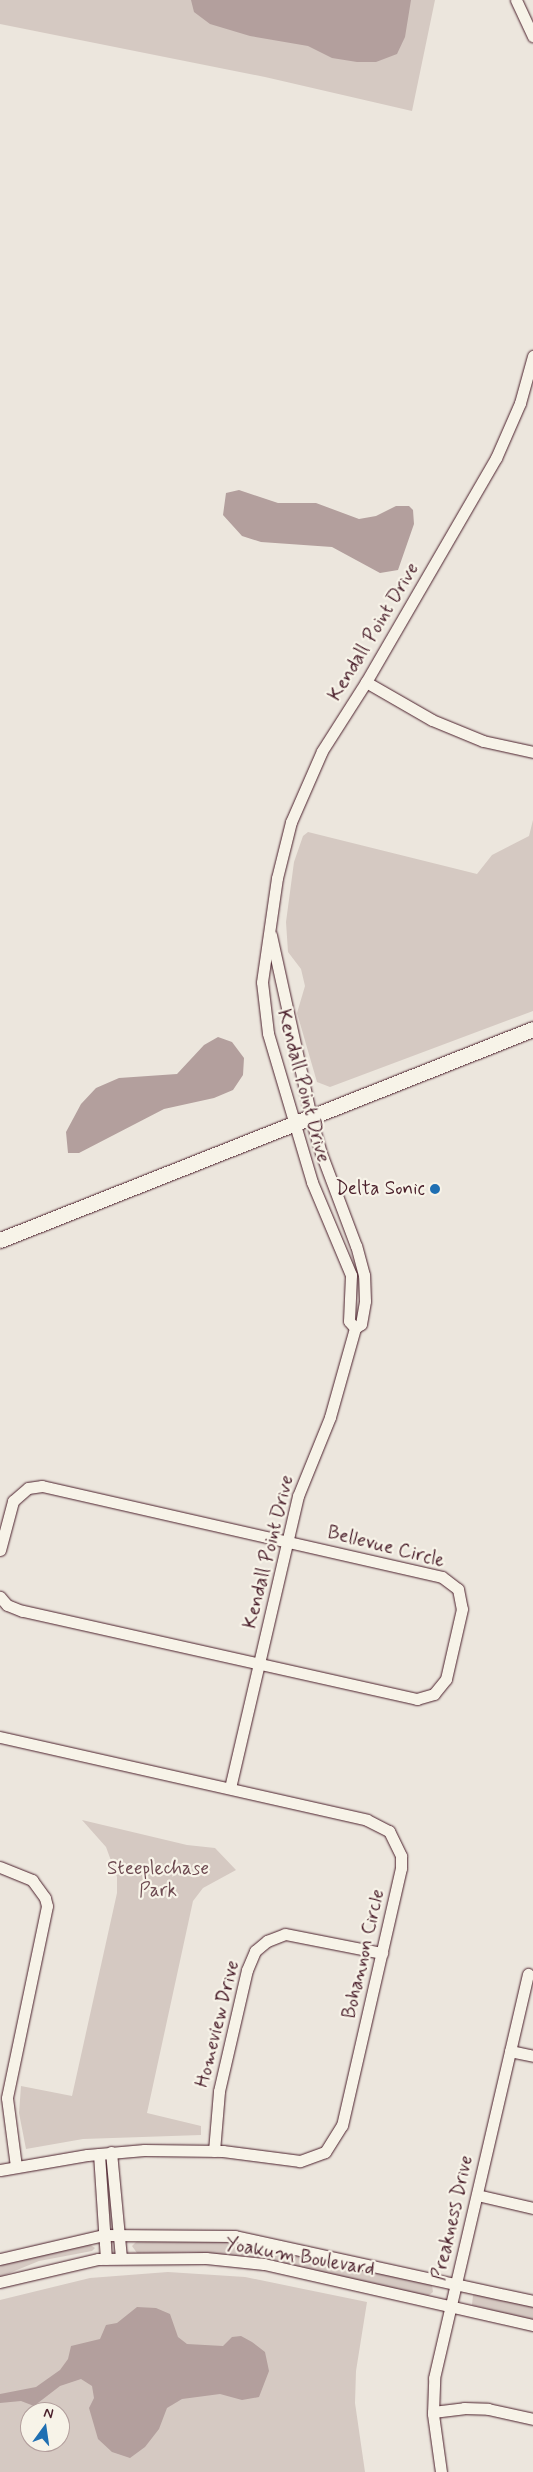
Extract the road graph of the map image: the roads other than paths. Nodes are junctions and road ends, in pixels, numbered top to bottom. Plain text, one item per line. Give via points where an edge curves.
1 (516, 0) edge
2 (533, 36) edge
3 (533, 356) edge
4 (366, 682) junction
5 (533, 752) edge
6 (270, 933) junction
7 (533, 1029) edge
8 (312, 1117) junction
9 (293, 1125) junction
10 (0, 1240) edge
11 (355, 1328) junction
12 (288, 1542) junction
13 (0, 1550) edge
14 (0, 1597) edge
15 (259, 1664) junction
16 (0, 1737) edge
17 (230, 1788) junction
18 (0, 1867) edge
19 (382, 1954) junction
20 (528, 1974) dead end
21 (510, 2051) junction
22 (533, 2056) edge
23 (214, 2151) junction
24 (105, 2153) junction
25 (16, 2166) junction
26 (0, 2170) edge
27 (477, 2195) junction
28 (533, 2208) edge
29 (118, 2234) junction
30 (104, 2235) junction
31 (120, 2257) junction
32 (106, 2258) junction
33 (0, 2259) edge
34 (0, 2282) edge
35 (456, 2283) junction
36 (533, 2302) edge
37 (451, 2306) junction
38 (533, 2325) edge
39 (433, 2412) junction
40 (533, 2420) edge
41 (441, 2472) edge

1 - 2 street
3 - 4 street, Kendall Point Drive via 520,403 496,458
4 - 5 street via 432,720 483,741
4 - 6 street, Kendall Point Drive via 322,751 291,822 277,878
6 - 8 street, Kendall Point Drive
6 - 9 street, Kendall Point Drive via 262,982 264,1007
7 - 8 main road
8 - 9 main road
8 - 11 street, Kendall Point Drive via 364,1274 362,1324
9 - 10 main road
9 - 11 street, Kendall Point Drive via 312,1182 351,1275 350,1321
11 - 12 street, Kendall Point Drive via 330,1417 298,1496
12 - 13 street, Bellevue Circle via 42,1486 28,1488 14,1501
12 - 15 street, Kendall Point Drive
12 - 15 street, Bellevue Circle via 442,1577 458,1589 462,1609 446,1679 440,1689 425,1698 409,1698
14 - 15 street, Bellevue Circle via 7,1605 22,1611
15 - 17 street, Kendall Point Drive
16 - 17 street, Bohannon Circle
17 - 19 street, Bohannon Circle via 367,1820 389,1831 399,1848 401,1868
18 - 25 street via 22,1873 32,1880 43,1893 47,1906 7,2098
19 - 23 street, Bohannon Circle via 342,2124 334,2142 316,2158 300,2161
19 - 23 street, Homeview Drive via 292,1934 277,1936 255,1951 247,1970 218,2091
20 - 21 street, Preakness Drive
21 - 22 street
21 - 27 street, Preakness Drive
23 - 24 street, Bohannon Circle
24 - 25 street, Bohannon Circle
24 - 29 street
24 - 30 street
25 - 26 street, Bohannon Circle
27 - 28 street
27 - 35 street, Preakness Drive
29 - 30 street, Yoakum Boulevard
29 - 31 street
29 - 35 street, Yoakum Boulevard via 235,2236
30 - 32 street
30 - 33 street, Yoakum Boulevard
31 - 32 street, Yoakum Boulevard
31 - 37 street, Yoakum Boulevard via 206,2258 264,2264
32 - 34 street, Yoakum Boulevard via 54,2267
35 - 36 street, Yoakum Boulevard
35 - 37 street, Preakness Drive
37 - 38 street, Yoakum Boulevard
37 - 39 street, Preakness Drive via 434,2378
39 - 40 street via 488,2409
39 - 41 street, Preakness Drive

